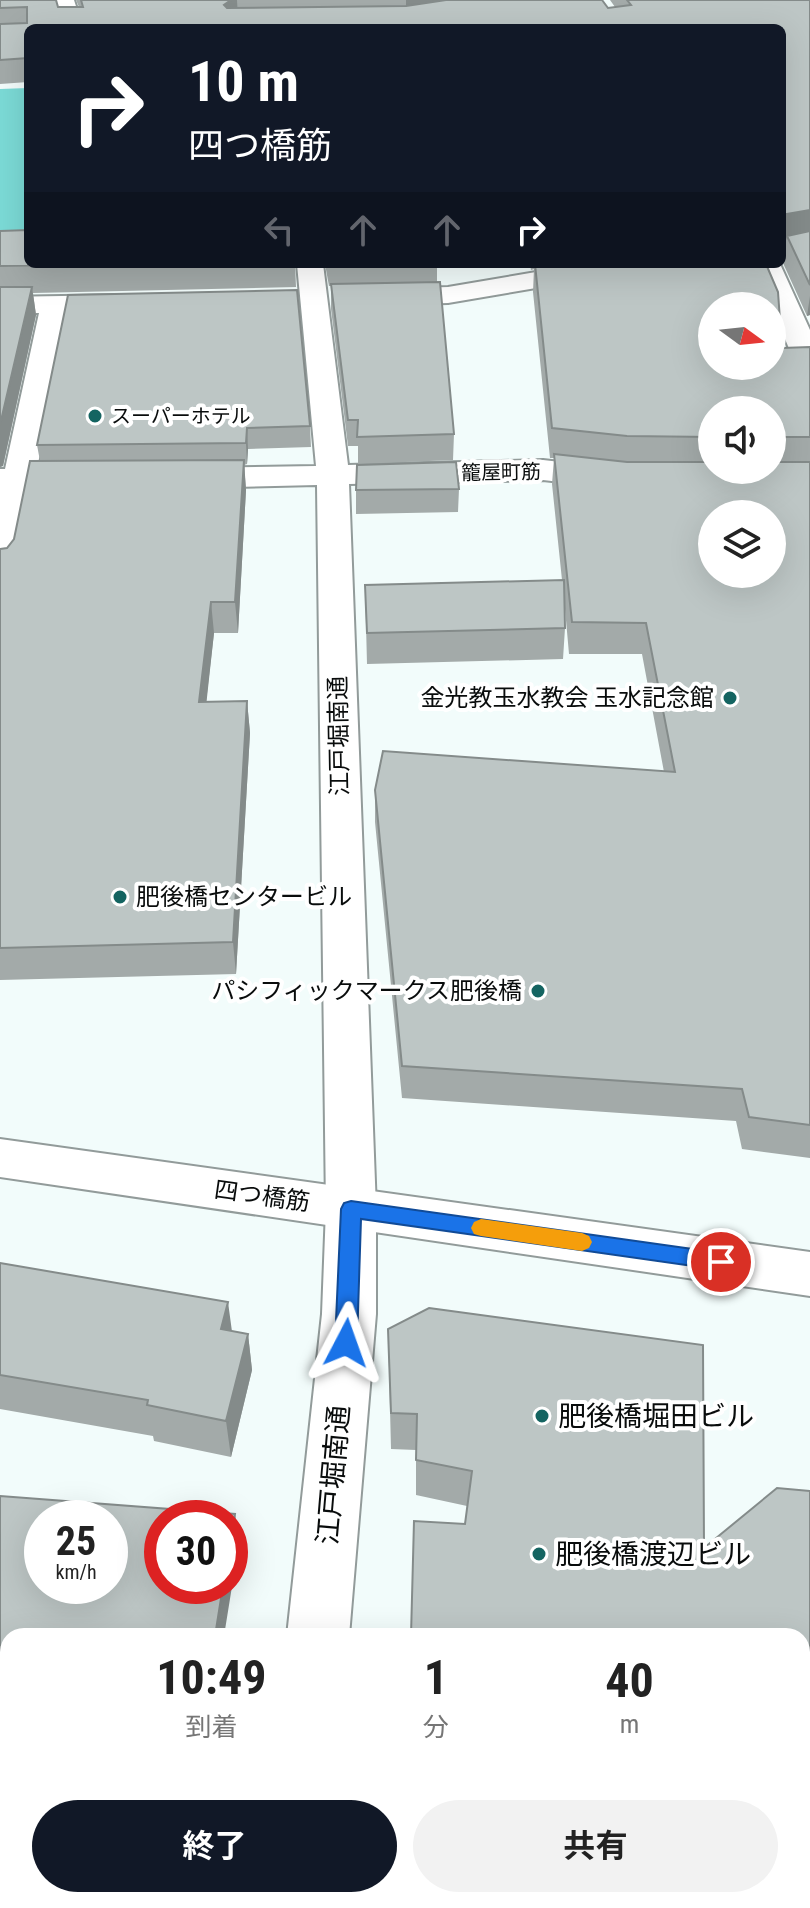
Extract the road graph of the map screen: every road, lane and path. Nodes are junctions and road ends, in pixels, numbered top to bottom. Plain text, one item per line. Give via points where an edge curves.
1 (64, 0) edge
2 (72, 24) edge
3 (623, 268) edge
4 (769, 268) edge
5 (323, 291) edge
6 (147, 302) edge
7 (0, 305) edge
8 (55, 305) junction
9 (810, 363) edge
10 (333, 477) junction
11 (113, 478) edge
12 (160, 478) edge
13 (9, 479) edge
14 (639, 479) edge
15 (0, 569) edge
16 (0, 1158) edge
17 (351, 1209) junction
18 (810, 1274) edge
19 (319, 1628) edge

1 - 2 street
3 - 5 street via 448,295
4 - 9 street
5 - 10 street, 江戸堀南通
6 - 8 street
7 - 8 street
8 - 13 street
10 - 12 street, 籠屋町筋
10 - 14 street, 籠屋町筋 via 543,470
10 - 17 street, 江戸堀南通
11 - 13 street
13 - 15 street
16 - 17 street, 四つ橋筋
17 - 18 street, 四つ橋筋
17 - 19 street, 江戸堀南通 via 349,1314

